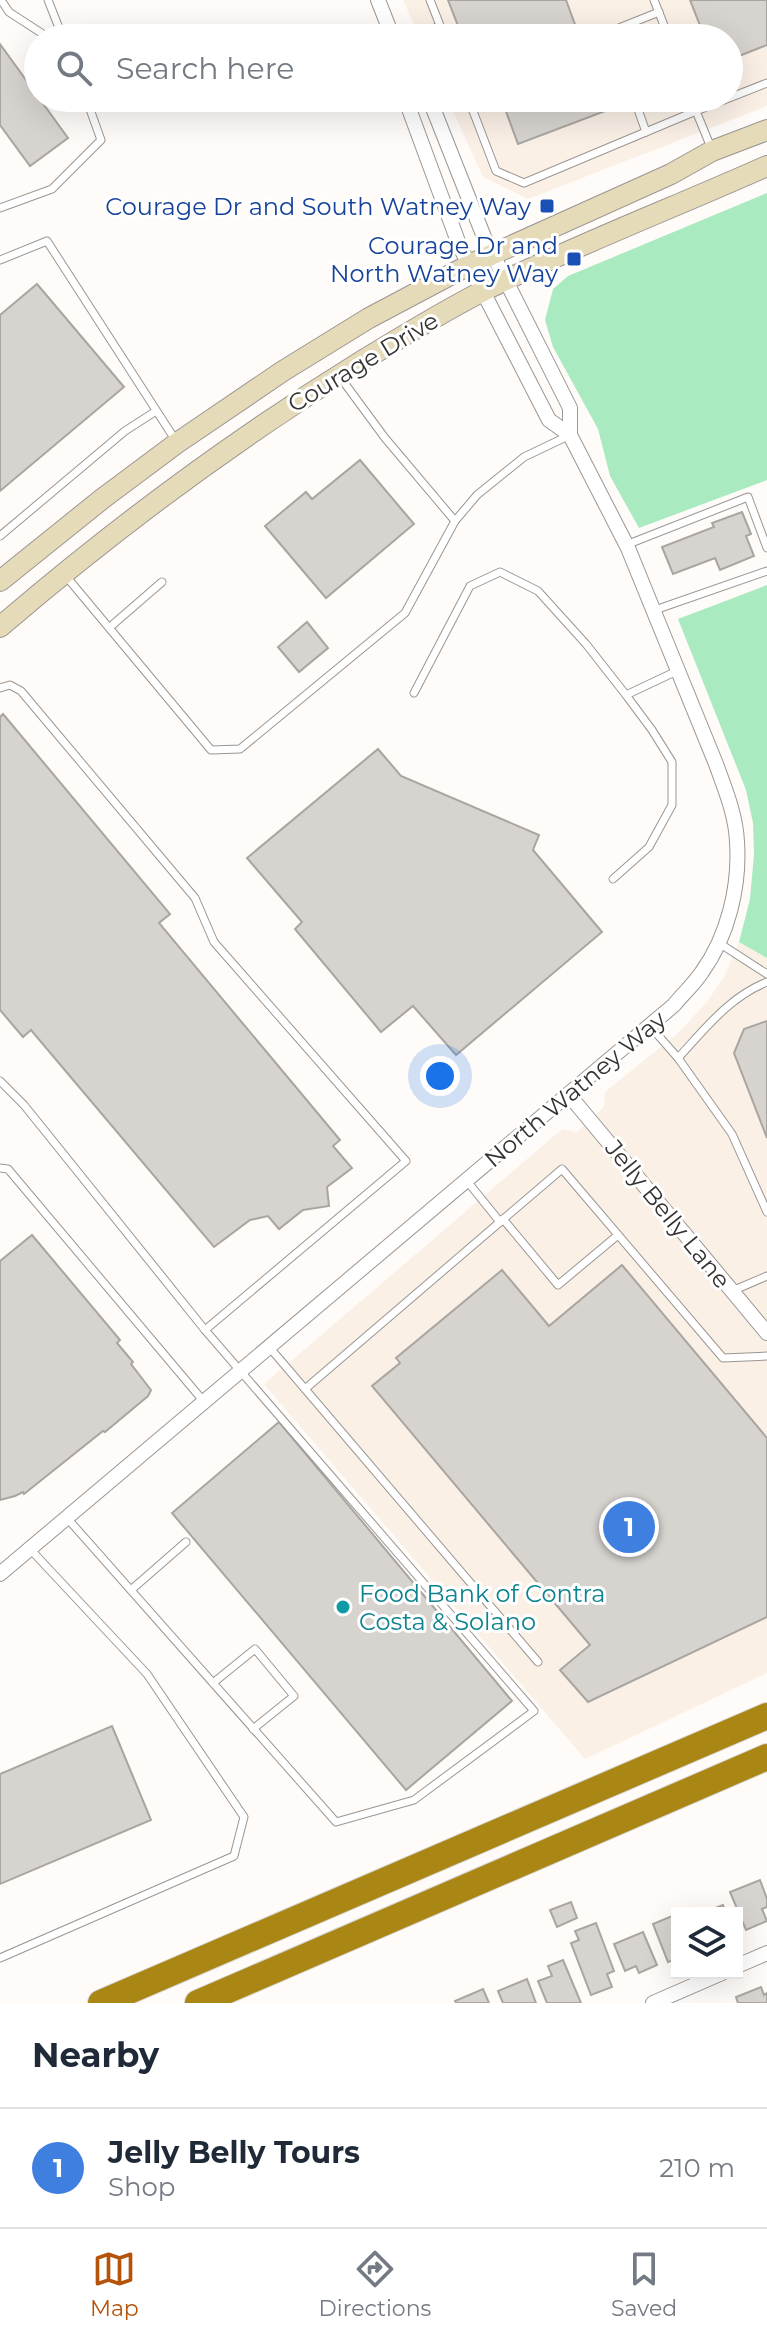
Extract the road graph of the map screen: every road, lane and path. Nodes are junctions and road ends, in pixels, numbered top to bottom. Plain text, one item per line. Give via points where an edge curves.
1 (1, 0) edge
2 (48, 0) edge
3 (378, 0) edge
4 (430, 0) edge
5 (654, 0) edge
6 (659, 12) junction
7 (27, 24) edge
8 (57, 24) edge
9 (387, 24) edge
10 (439, 24) edge
11 (629, 24) edge
12 (664, 24) edge
13 (767, 83) edge
14 (743, 92) edge
15 (91, 112) edge
16 (410, 112) edge
17 (435, 112) edge
18 (473, 112) edge
19 (639, 112) edge
20 (694, 112) edge
21 (696, 112) edge
22 (767, 130) edge
23 (646, 132) junction
24 (712, 151) junction
25 (767, 166) edge
26 (0, 208) edge
27 (493, 255) junction
28 (0, 260) edge
29 (469, 265) junction
30 (506, 281) junction
31 (482, 292) junction
32 (338, 376) junction
33 (156, 411) junction
34 (570, 435) junction
35 (177, 443) junction
36 (455, 521) junction
37 (0, 536) edge
38 (626, 545) junction
39 (767, 548) edge
40 (767, 571) edge
41 (63, 573) junction
42 (0, 581) edge
43 (162, 582) dead end
44 (655, 610) junction
45 (0, 627) edge
46 (110, 627) junction
47 (679, 670) junction
48 (0, 688) edge
49 (414, 693) dead end
50 (626, 695) junction
51 (613, 879) dead end
52 (719, 943) junction
53 (767, 974) edge
54 (767, 982) edge
55 (650, 1026) junction
56 (678, 1058) junction
57 (0, 1081) edge
58 (569, 1095) junction
59 (0, 1168) edge
60 (467, 1181) junction
61 (767, 1212) edge
62 (502, 1220) junction
63 (618, 1235) junction
64 (767, 1276) edge
65 (732, 1291) junction
66 (766, 1329) edge
67 (205, 1330) junction
68 (270, 1348) junction
69 (767, 1356) edge
70 (240, 1373) junction
71 (305, 1389) junction
72 (206, 1403) junction
73 (67, 1518) junction
74 (186, 1542) dead end
75 (30, 1549) junction
76 (0, 1574) edge
77 (131, 1590) junction
78 (538, 1662) dead end
79 (213, 1683) junction
80 (767, 1716) edge
81 (253, 1729) junction
82 (767, 1757) edge
83 (767, 1953) edge
84 (0, 1958) edge
85 (743, 1963) edge
86 (708, 1979) edge
87 (101, 2003) edge
88 (198, 2003) edge
89 (653, 2003) edge

1 - 7 lane
2 - 8 lane
3 - 9 street
4 - 10 lane
5 - 6 lane
6 - 11 lane
6 - 12 lane
13 - 14 lane
15 - 26 lane via 101,140 52,189
16 - 29 street, North Watney Way
17 - 27 street, North Watney Way
18 - 23 lane via 496,171 524,183
19 - 23 lane
20 - 23 lane
21 - 24 lane
22 - 24 street, Courage Drive
24 - 27 street, Courage Drive
25 - 30 street, Courage Drive
27 - 29 street, Courage Drive
27 - 30 street, North Watney Way
28 - 33 lane via 47,241
29 - 31 street, North Watney Way
29 - 35 street, Courage Drive via 369,318
30 - 31 street, Courage Drive
30 - 34 street, North Watney Way via 570,408
31 - 32 street, Courage Drive
31 - 34 street, North Watney Way via 549,420
32 - 36 lane
32 - 41 street, Courage Drive via 206,464
33 - 35 lane
33 - 37 lane
34 - 36 lane via 524,457 477,495
34 - 38 street, North Watney Way
35 - 42 street, Courage Drive
36 - 46 lane via 405,613 240,749 211,750
38 - 39 lane via 748,497
38 - 44 street, North Watney Way
40 - 44 lane
41 - 45 street, Courage Drive
41 - 46 lane
43 - 46 lane
44 - 47 street, North Watney Way
47 - 50 lane
47 - 52 street, North Watney Way via 729,801 738,840 737,881
48 - 67 lane via 10,685 21,691 195,898 214,942 406,1161
49 - 50 lane via 470,586 500,572 538,591
50 - 51 lane via 672,762 672,805 649,847
52 - 53 lane
52 - 55 street, North Watney Way via 703,972
54 - 56 lane via 725,1007
55 - 56 lane
55 - 58 street, North Watney Way
56 - 61 lane via 732,1134
57 - 67 lane
58 - 60 street, North Watney Way
58 - 65 street, Jelly Belly Lane
59 - 72 lane via 8,1169
60 - 62 lane
60 - 68 street, North Watney Way
62 - 63 lane via 558,1285
62 - 63 lane via 562,1169
62 - 71 lane
63 - 69 lane via 723,1358
64 - 65 lane
65 - 66 street, Jelly Belly Lane
67 - 70 lane
68 - 70 street, North Watney Way
68 - 71 lane
70 - 72 street, North Watney Way
70 - 81 lane via 534,1711 414,1800 336,1822
71 - 78 lane
72 - 73 street, North Watney Way
73 - 75 street, North Watney Way
73 - 77 lane
74 - 77 lane
75 - 76 street, North Watney Way
75 - 84 lane via 147,1674 244,1817 234,1856
77 - 79 lane
79 - 81 lane
79 - 81 lane via 255,1649 294,1696
80 - 87 highway
82 - 88 highway
83 - 85 street
86 - 89 street

